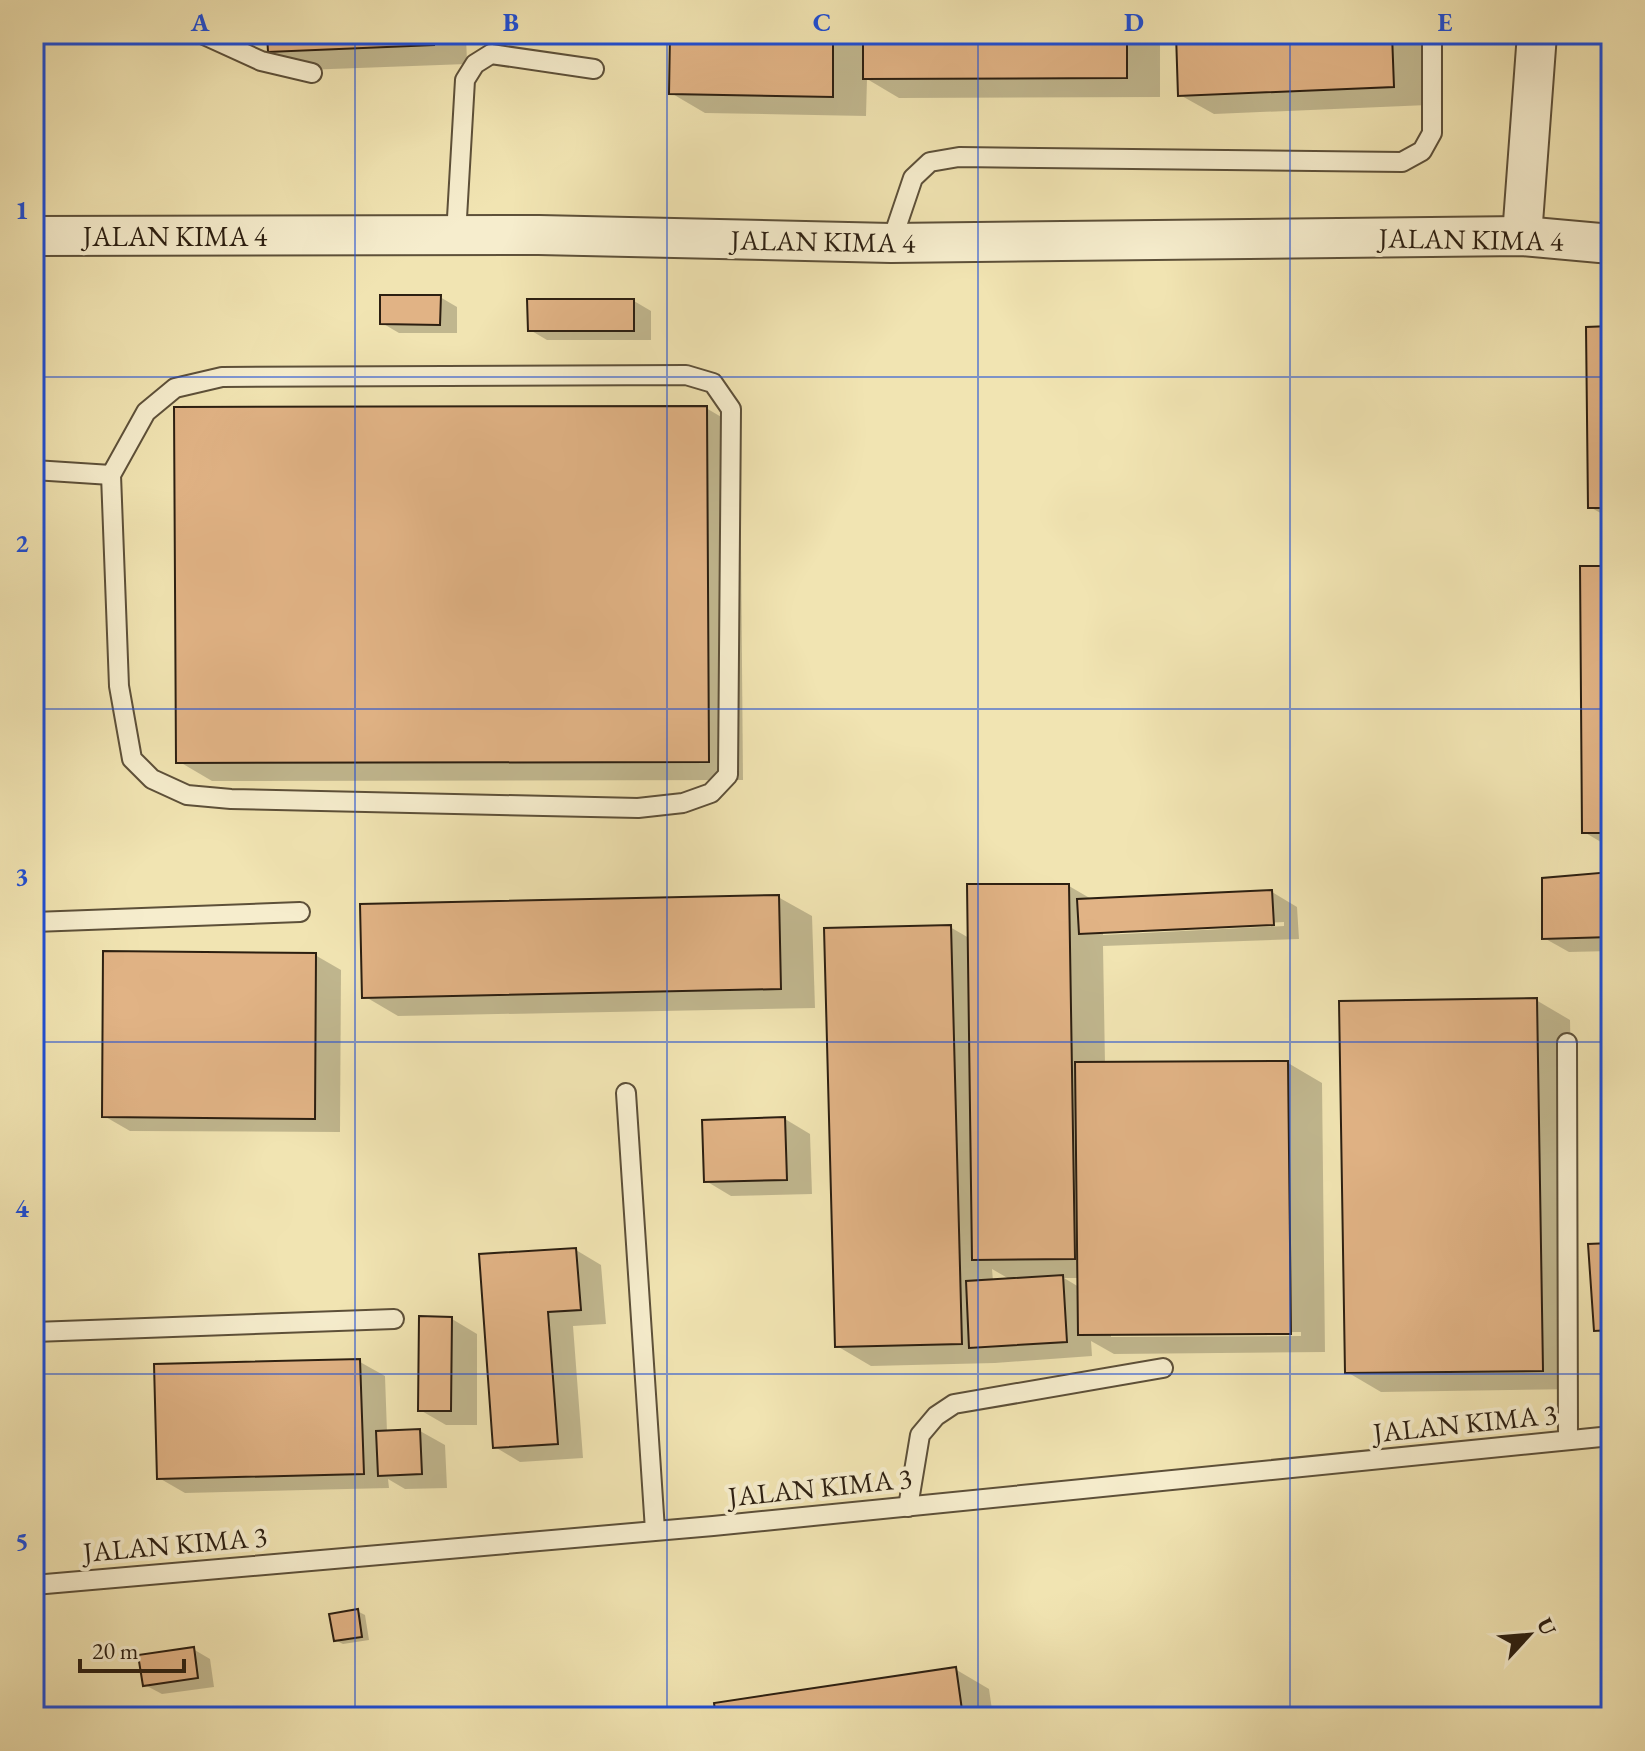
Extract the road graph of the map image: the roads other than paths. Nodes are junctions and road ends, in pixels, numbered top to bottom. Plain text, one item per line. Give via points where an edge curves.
1 (202, 34) edge
2 (1432, 34) edge
3 (1537, 34) edge
4 (594, 69) dead end
5 (312, 73) dead end
6 (456, 235) junction
7 (34, 236) edge
8 (1522, 236) junction
9 (891, 243) junction
10 (1611, 244) edge
11 (34, 470) edge
12 (111, 475) junction
13 (300, 912) dead end
14 (34, 922) edge
15 (1567, 1043) dead end
16 (626, 1093) dead end
17 (394, 1319) dead end
18 (34, 1332) edge
19 (1163, 1368) dead end
20 (1611, 1436) edge
21 (1568, 1440) junction
22 (908, 1507) junction
23 (655, 1530) junction
24 (34, 1585) edge

1 - 5 lane via 261,61
2 - 9 lane via 1432,133 1422,151 1402,162 959,157 930,162 913,178
3 - 8 street
4 - 6 lane via 491,54 475,64 465,80
6 - 7 street, JALAN KIMA 4
6 - 9 street, JALAN KIMA 4
8 - 9 street, JALAN KIMA 4
8 - 10 street, JALAN KIMA 4
11 - 12 lane
12 - 12 lane via 119,686 132,759 152,779 187,795 231,799 638,808 683,803 711,793 728,775 731,409 713,383 686,375 222,377 175,388 146,412
13 - 14 lane
15 - 21 lane
16 - 23 lane
17 - 18 lane
19 - 22 lane via 954,1404 920,1435
20 - 21 lane, JALAN KIMA 3
21 - 22 lane, JALAN KIMA 3
22 - 23 lane, JALAN KIMA 3
23 - 24 lane, JALAN KIMA 3

